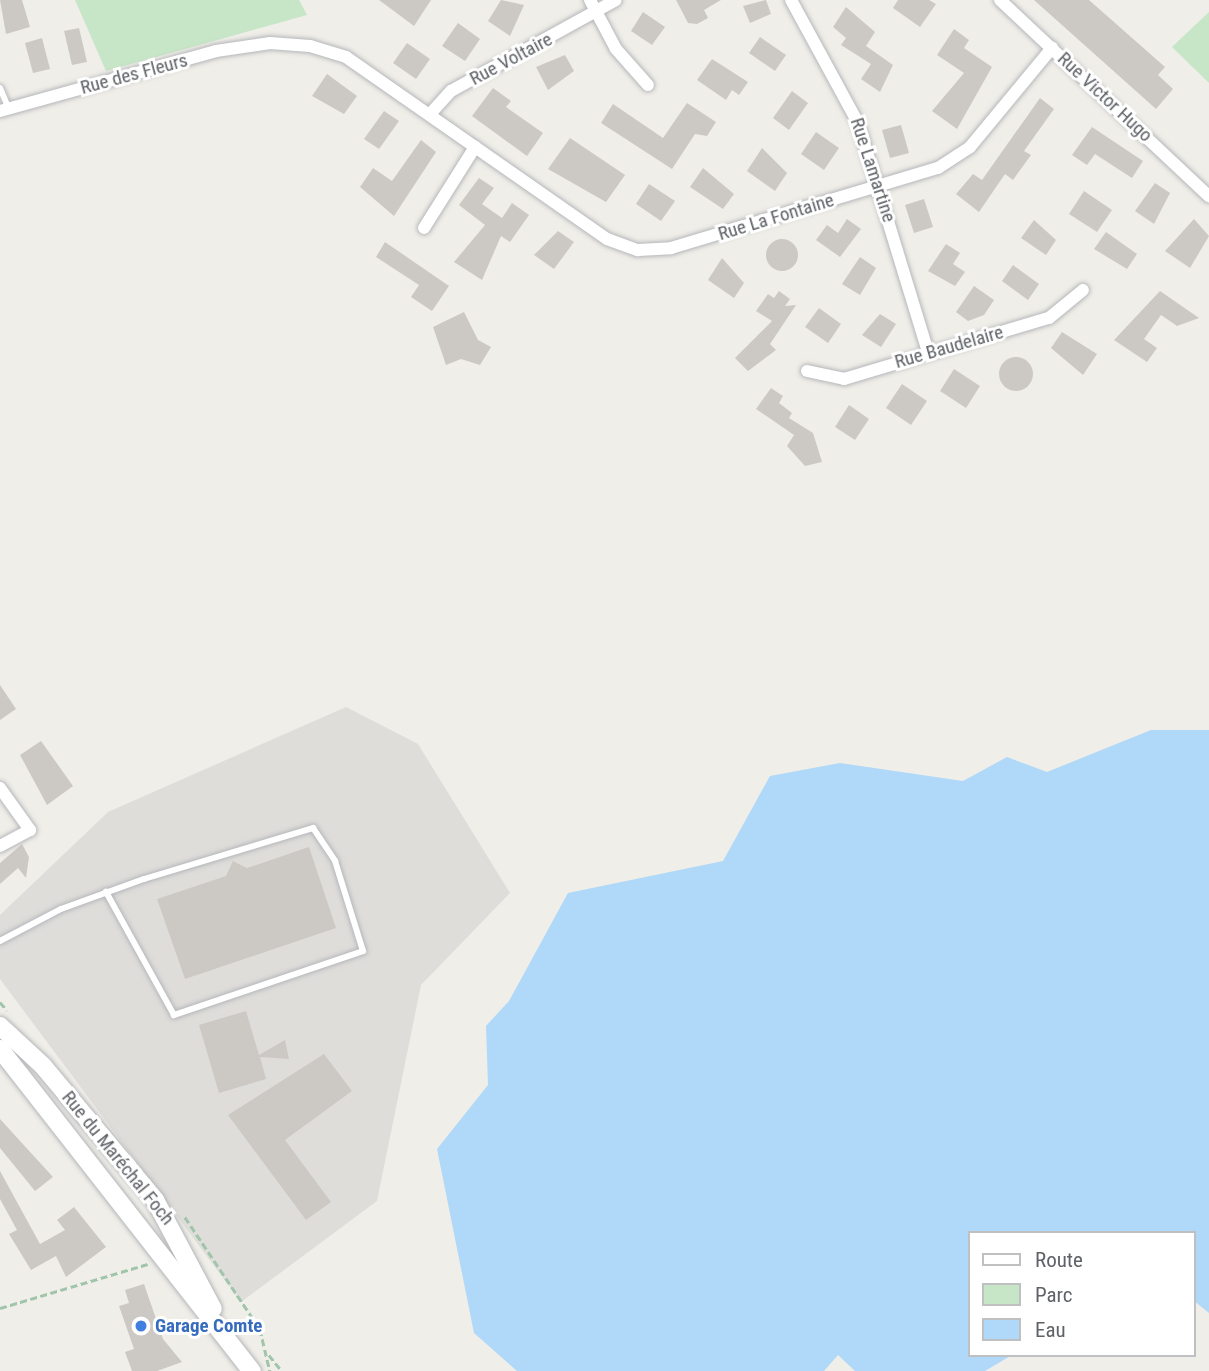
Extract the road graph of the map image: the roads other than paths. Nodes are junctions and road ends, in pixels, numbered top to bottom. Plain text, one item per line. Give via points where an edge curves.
1 (590, 0) edge
2 (616, 0) edge
3 (791, 0) edge
4 (1000, 0) edge
5 (596, 12) junction
6 (270, 43) joint
7 (1052, 48) junction
8 (648, 86) dead end
9 (0, 88) edge
10 (4, 110) edge
11 (431, 113) junction
12 (475, 147) junction
13 (880, 186) junction
14 (1209, 196) edge
15 (425, 228) dead end
16 (1083, 290) dead end
17 (928, 352) junction
18 (807, 372) dead end
19 (0, 788) edge
20 (0, 846) edge
21 (107, 892) junction
22 (0, 941) edge
23 (0, 1026) edge
24 (0, 1049) edge
25 (28, 1052) junction
26 (14, 1066) junction
27 (94, 1127) junction
28 (77, 1143) junction
29 (124, 1162) junction
30 (105, 1177) junction
31 (230, 1343) junction
32 (253, 1371) edge

1 - 5 street
2 - 5 street, Rue Voltaire
3 - 13 street, Rue Lamartine via 845,92
4 - 7 street, Rue Victor Hugo
5 - 8 street via 616,49
5 - 11 street, Rue Voltaire via 451,91
6 - 10 street, Rue des Fleurs via 216,51
6 - 11 street, Rue La Fontaine via 346,57
7 - 13 street, Rue La Fontaine via 970,147 938,168
7 - 14 street, Rue Victor Hugo
9 - 10 lane
11 - 12 street, Rue La Fontaine
12 - 13 street, Rue La Fontaine via 607,239 638,250 671,248
12 - 15 street
13 - 17 street, Rue Lamartine
16 - 17 street, Rue Baudelaire via 1049,318
17 - 18 street, Rue Baudelaire via 844,379
19 - 20 street via 30,831
21 - 21 lane via 313,828 335,861 363,951 174,1015
21 - 22 lane
23 - 25 main road, Rue du Maréchal Foch
24 - 26 main road
25 - 26 main road
25 - 27 main road, Rue du Maréchal Foch
26 - 28 main road
27 - 28 main road
27 - 29 main road, Rue du Maréchal Foch
28 - 30 main road
29 - 30 main road
29 - 31 main road, Rue du Maréchal Foch via 176,1230
30 - 31 main road via 162,1260
31 - 32 main road

